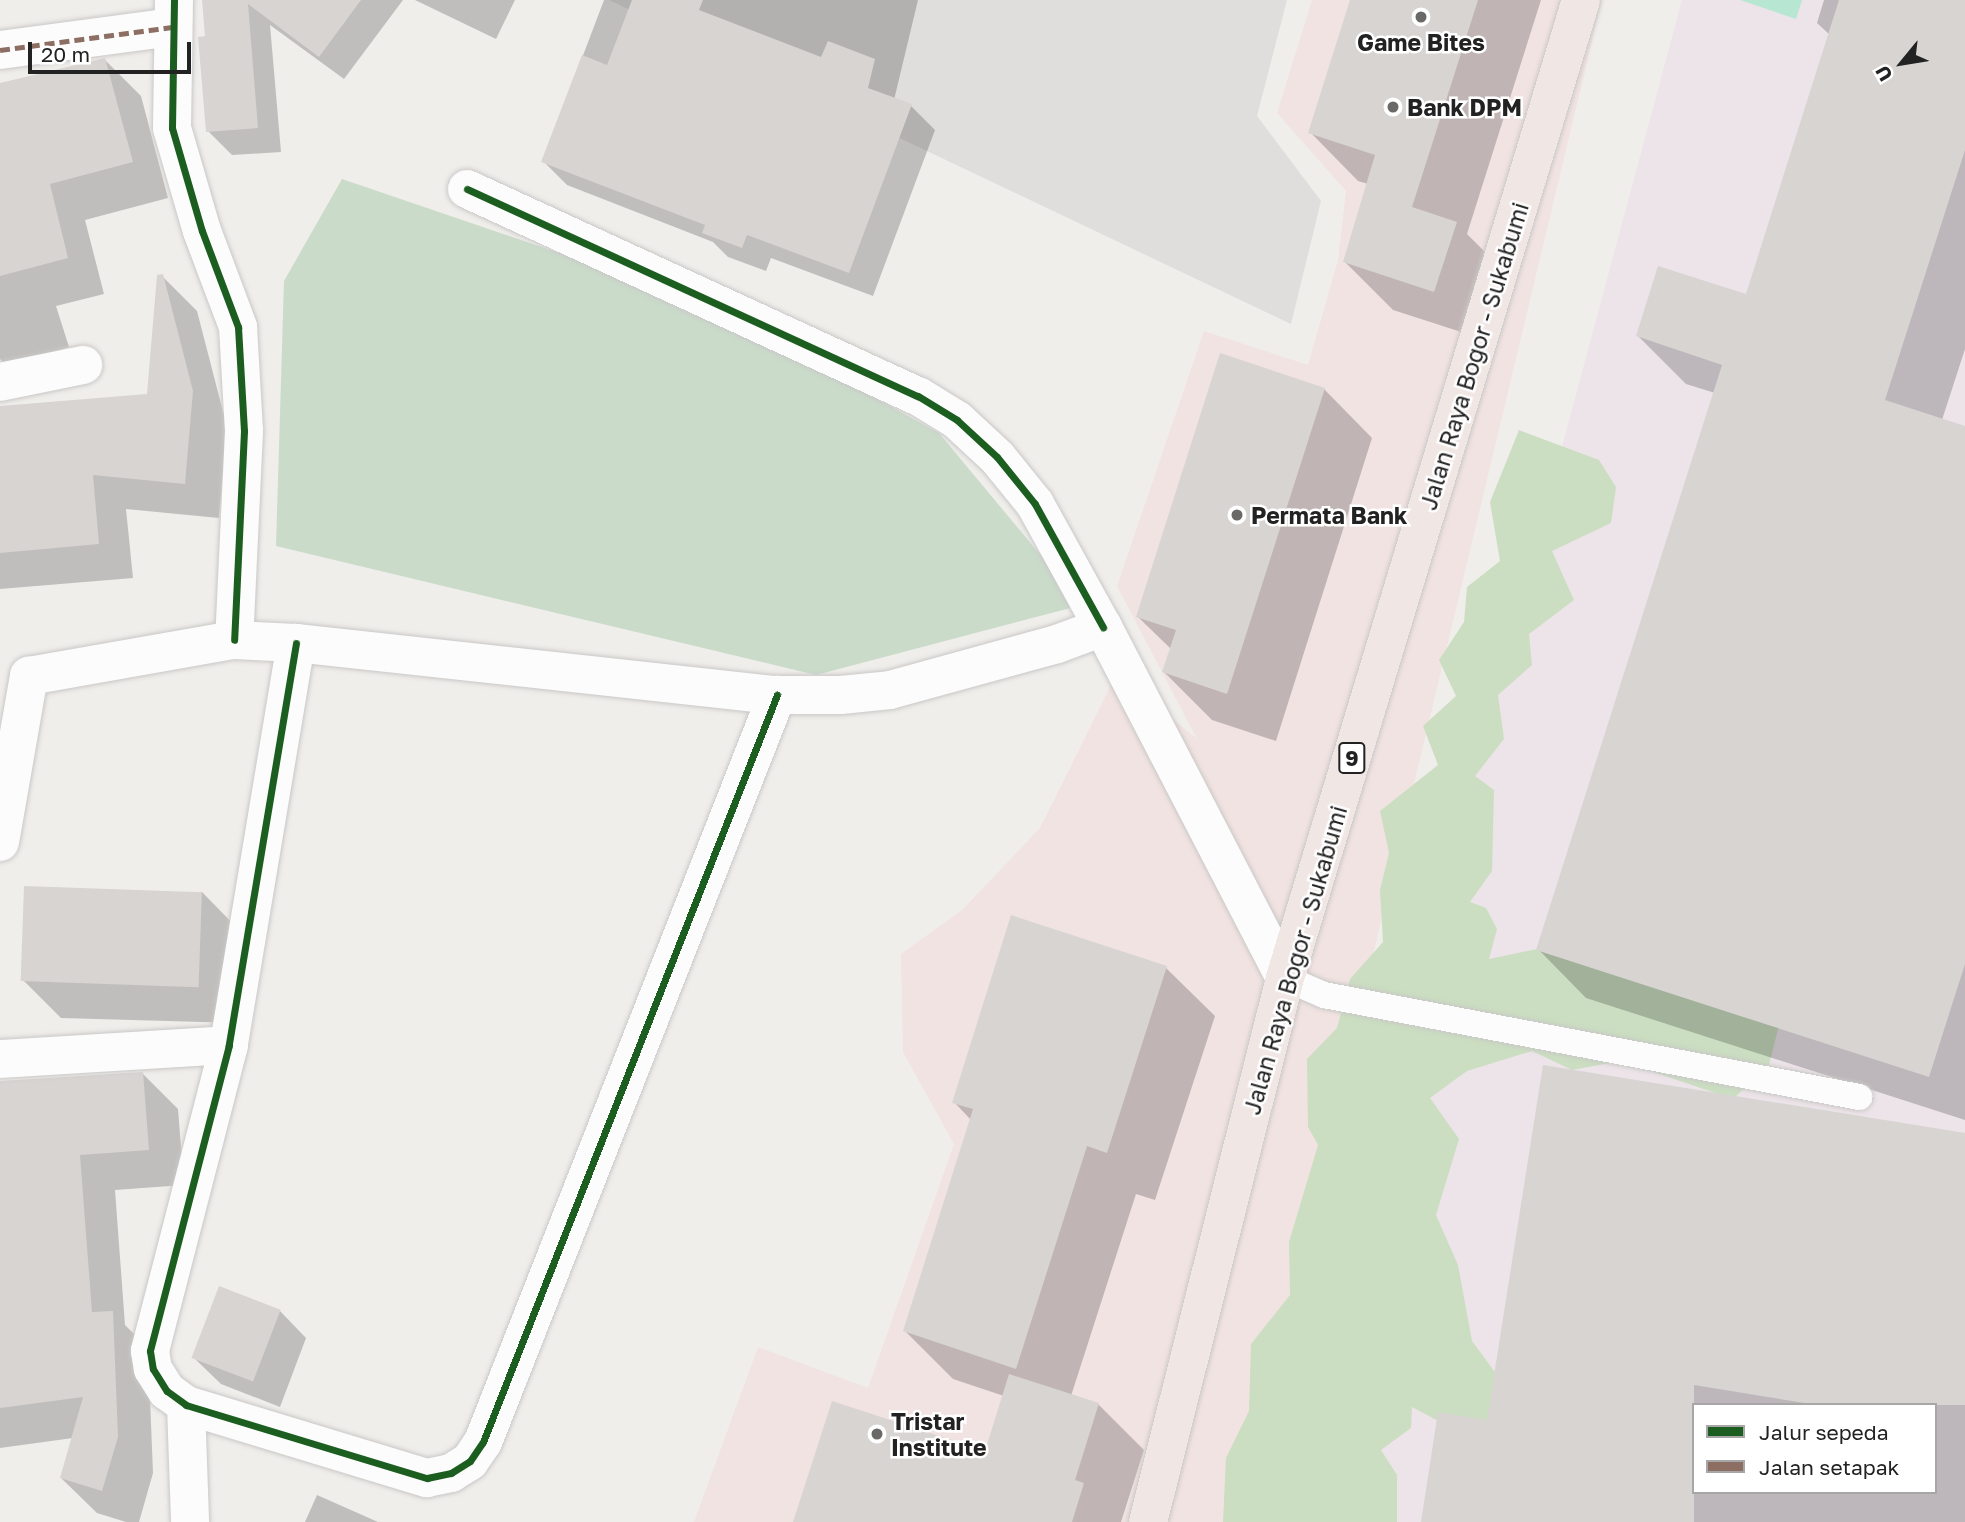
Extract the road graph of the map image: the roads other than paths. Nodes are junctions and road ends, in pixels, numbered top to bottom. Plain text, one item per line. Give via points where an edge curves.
1 (1581, 0) edge
2 (173, 14) edge
3 (0, 50) edge
4 (467, 189) dead end
5 (83, 365) dead end
6 (0, 382) edge
7 (1103, 627) junction
8 (234, 640) junction
9 (296, 643) junction
10 (14, 673) edge
11 (777, 695) junction
12 (0, 842) edge
13 (1285, 978) junction
14 (229, 1045) junction
15 (0, 1059) edge
16 (1859, 1097) dead end
17 (186, 1405) junction
18 (190, 1522) edge
19 (1148, 1522) edge

1 - 13 highway, Jalan Raya Bogor - Sukabumi / 9
2 - 3 street
2 - 8 street via 172,128 202,231 238,327 244,431
4 - 7 street via 918,396 957,421 997,457 1035,503
5 - 6 street
7 - 11 street via 890,690
7 - 13 street
8 - 9 street
8 - 10 street
9 - 11 street
9 - 14 street
10 - 12 street
11 - 17 street via 482,1442 470,1461 451,1473 427,1478
13 - 16 lane via 1324,995
13 - 19 highway, Jalan Raya Bogor - Sukabumi / 9
14 - 15 street
14 - 17 street via 150,1351 153,1369 167,1391
17 - 18 street

